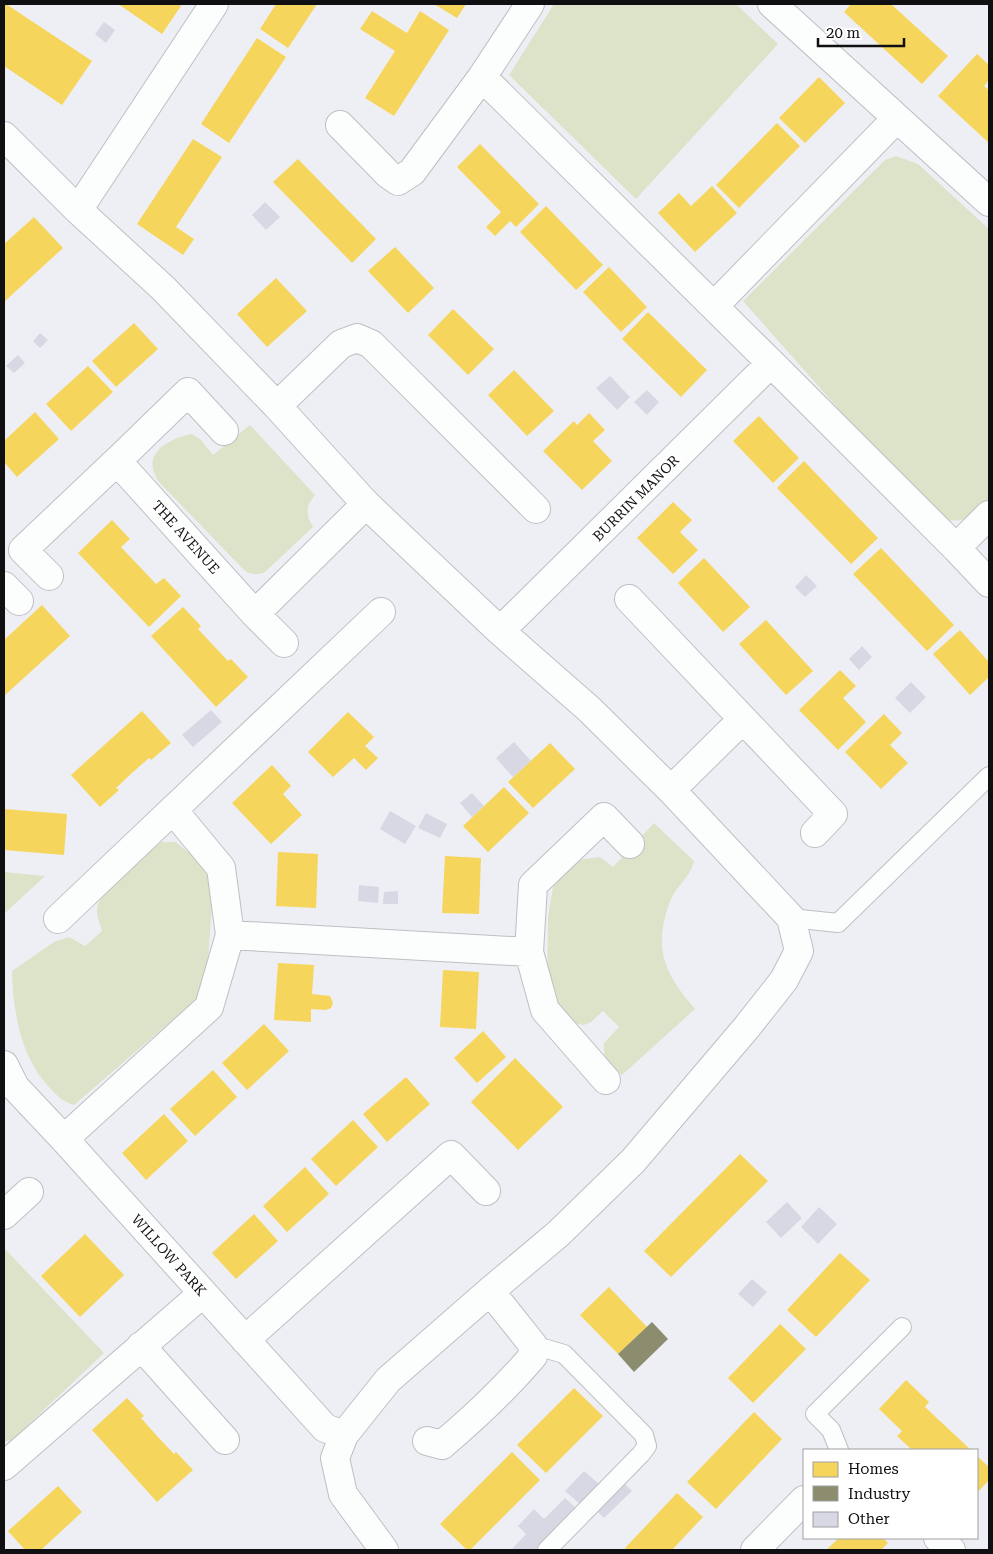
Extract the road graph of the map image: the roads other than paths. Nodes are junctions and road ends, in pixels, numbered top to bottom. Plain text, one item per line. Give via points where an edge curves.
1 (214, 4) edge
2 (530, 4) edge
3 (772, 4) edge
4 (482, 77) junction
5 (897, 118) junction
6 (340, 126) dead end
7 (7, 147) edge
8 (989, 202) edge
9 (78, 210) junction
10 (714, 306) junction
11 (771, 363) junction
12 (277, 406) junction
13 (224, 431) dead end
14 (117, 461) junction
15 (366, 504) junction
16 (536, 509) dead end
17 (989, 515) edge
18 (956, 548) junction
19 (49, 576) dead end
20 (989, 583) edge
21 (629, 599) dead end
22 (381, 612) dead end
23 (255, 614) junction
24 (500, 630) junction
25 (284, 643) dead end
26 (743, 719) junction
27 (989, 776) edge
28 (671, 790) junction
29 (173, 810) junction
30 (815, 833) dead end
31 (630, 844) dead end
32 (791, 918) junction
33 (58, 919) dead end
34 (230, 935) junction
35 (529, 952) junction
36 (4, 1065) edge
37 (606, 1080) dead end
38 (64, 1139) junction
39 (486, 1191) dead end
40 (29, 1192) dead end
41 (4, 1215) edge
42 (490, 1291) junction
43 (203, 1293) junction
44 (902, 1327) dead end
45 (245, 1340) junction
46 (533, 1345) junction
47 (142, 1346) junction
48 (344, 1436) junction
49 (225, 1440) dead end
50 (427, 1441) dead end
51 (839, 1449) edge
52 (4, 1466) edge
53 (803, 1501) edge
54 (939, 1539) edge
55 (384, 1550) edge
56 (548, 1550) edge
57 (755, 1550) edge
58 (951, 1550) edge

1 - 9 street
2 - 4 street
3 - 5 street
4 - 6 street via 412,172 398,181
4 - 10 street
5 - 8 street
5 - 10 street
7 - 9 street
9 - 12 street via 163,288
10 - 11 street
11 - 18 street
11 - 24 street, BURRIN MANOR
12 - 15 street
12 - 16 street via 341,344 358,338 371,344
13 - 14 street via 188,392
14 - 19 street via 23,550
14 - 23 street, THE AVENUE
15 - 23 street
15 - 24 street
17 - 18 street
18 - 20 street
21 - 26 street
22 - 29 street
23 - 25 street, THE AVENUE
24 - 28 street via 589,709
26 - 28 street
26 - 30 street via 833,814
27 - 32 lane via 838,923
28 - 32 street
29 - 33 street
29 - 34 street via 221,868
31 - 35 street via 604,816 533,885
32 - 42 street via 799,951 784,980 748,1027 633,1161 558,1234
34 - 35 street
34 - 38 street via 209,1007
35 - 37 street via 545,1010
36 - 38 street, WILLOW PARK via 15,1087
38 - 43 street, WILLOW PARK
39 - 45 street via 451,1155
40 - 41 street
42 - 46 street
42 - 48 street via 388,1380
43 - 45 street, WILLOW PARK
43 - 47 street
44 - 51 lane via 815,1414 831,1430
45 - 48 street, WILLOW PARK via 324,1428
46 - 50 street via 533,1356 483,1410 442,1444
46 - 56 lane via 564,1354 644,1435 646,1446
47 - 49 street
47 - 52 street
48 - 55 street via 335,1458 343,1494
53 - 57 street
54 - 58 street

